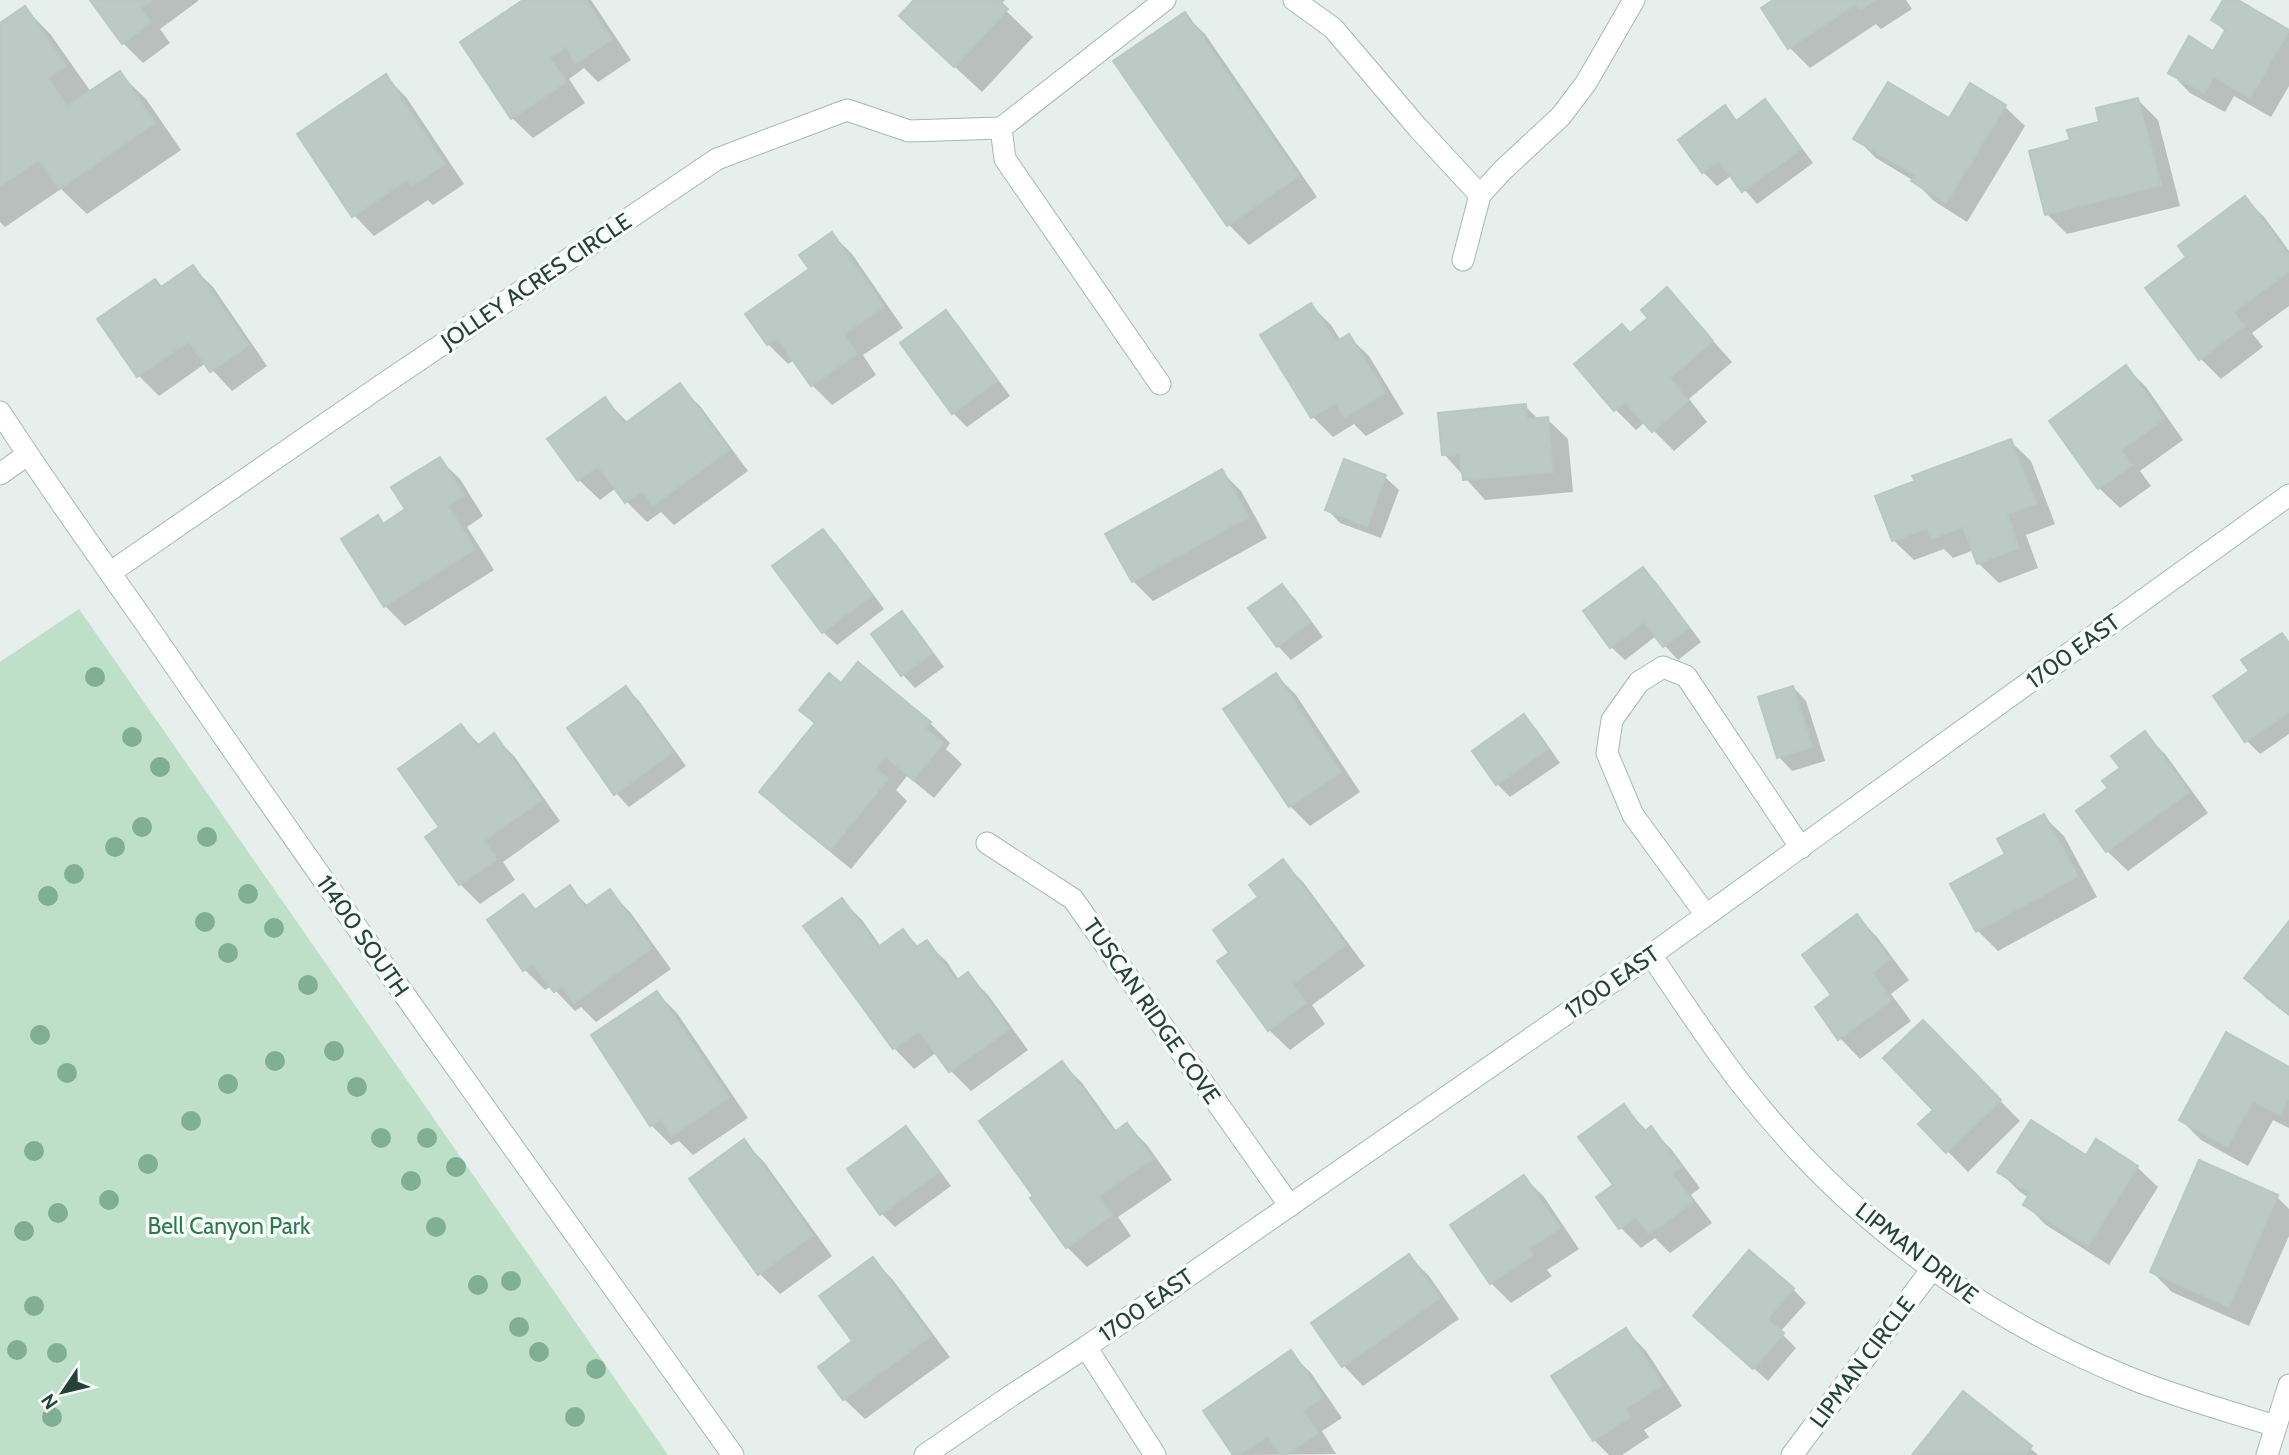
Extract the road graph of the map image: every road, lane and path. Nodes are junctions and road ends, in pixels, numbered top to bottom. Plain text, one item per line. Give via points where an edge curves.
1 (1165, 0) edge
2 (1294, 0) edge
3 (1634, 0) edge
4 (1000, 128) junction
5 (1480, 195) junction
6 (1463, 260) dead end
7 (1160, 384) dead end
8 (0, 412) edge
9 (27, 455) junction
10 (0, 474) edge
11 (2289, 495) edge
12 (111, 572) junction
13 (987, 843) dead end
14 (1801, 848) junction
15 (1706, 915) junction
16 (1651, 955) junction
17 (1290, 1206) junction
18 (1932, 1269) junction
19 (1086, 1347) junction
20 (2289, 1385) edge
21 (2276, 1426) junction
22 (733, 1455) edge
23 (925, 1455) edge
24 (1155, 1455) edge
25 (1791, 1455) edge
26 (2267, 1455) edge

1 - 4 street
2 - 5 street via 1333,28
3 - 5 street via 1586,83 1561,116
4 - 7 street via 1005,159
4 - 12 street, JOLLEY ACRES CIRCLE via 909,131 847,110 717,159
5 - 6 street
8 - 9 street, 11400 SOUTH
9 - 10 street
9 - 12 street, 11400 SOUTH
11 - 14 street, 1700 EAST
12 - 22 street, 11400 SOUTH via 281,820
13 - 17 street, TUSCAN RIDGE COVE via 1073,899
14 - 15 street, 1700 EAST
14 - 15 street via 1686,676 1663,667 1639,682 1612,720 1607,753 1633,815
15 - 16 street, 1700 EAST
16 - 17 street, 1700 EAST
16 - 18 street, LIPMAN DRIVE via 1742,1086 1800,1152 1863,1214
17 - 19 street, 1700 EAST
18 - 21 street, LIPMAN DRIVE via 1994,1312 2061,1347 2130,1378
18 - 25 street, LIPMAN CIRCLE
19 - 23 street, 1700 EAST
19 - 24 street
20 - 21 street
21 - 26 street

